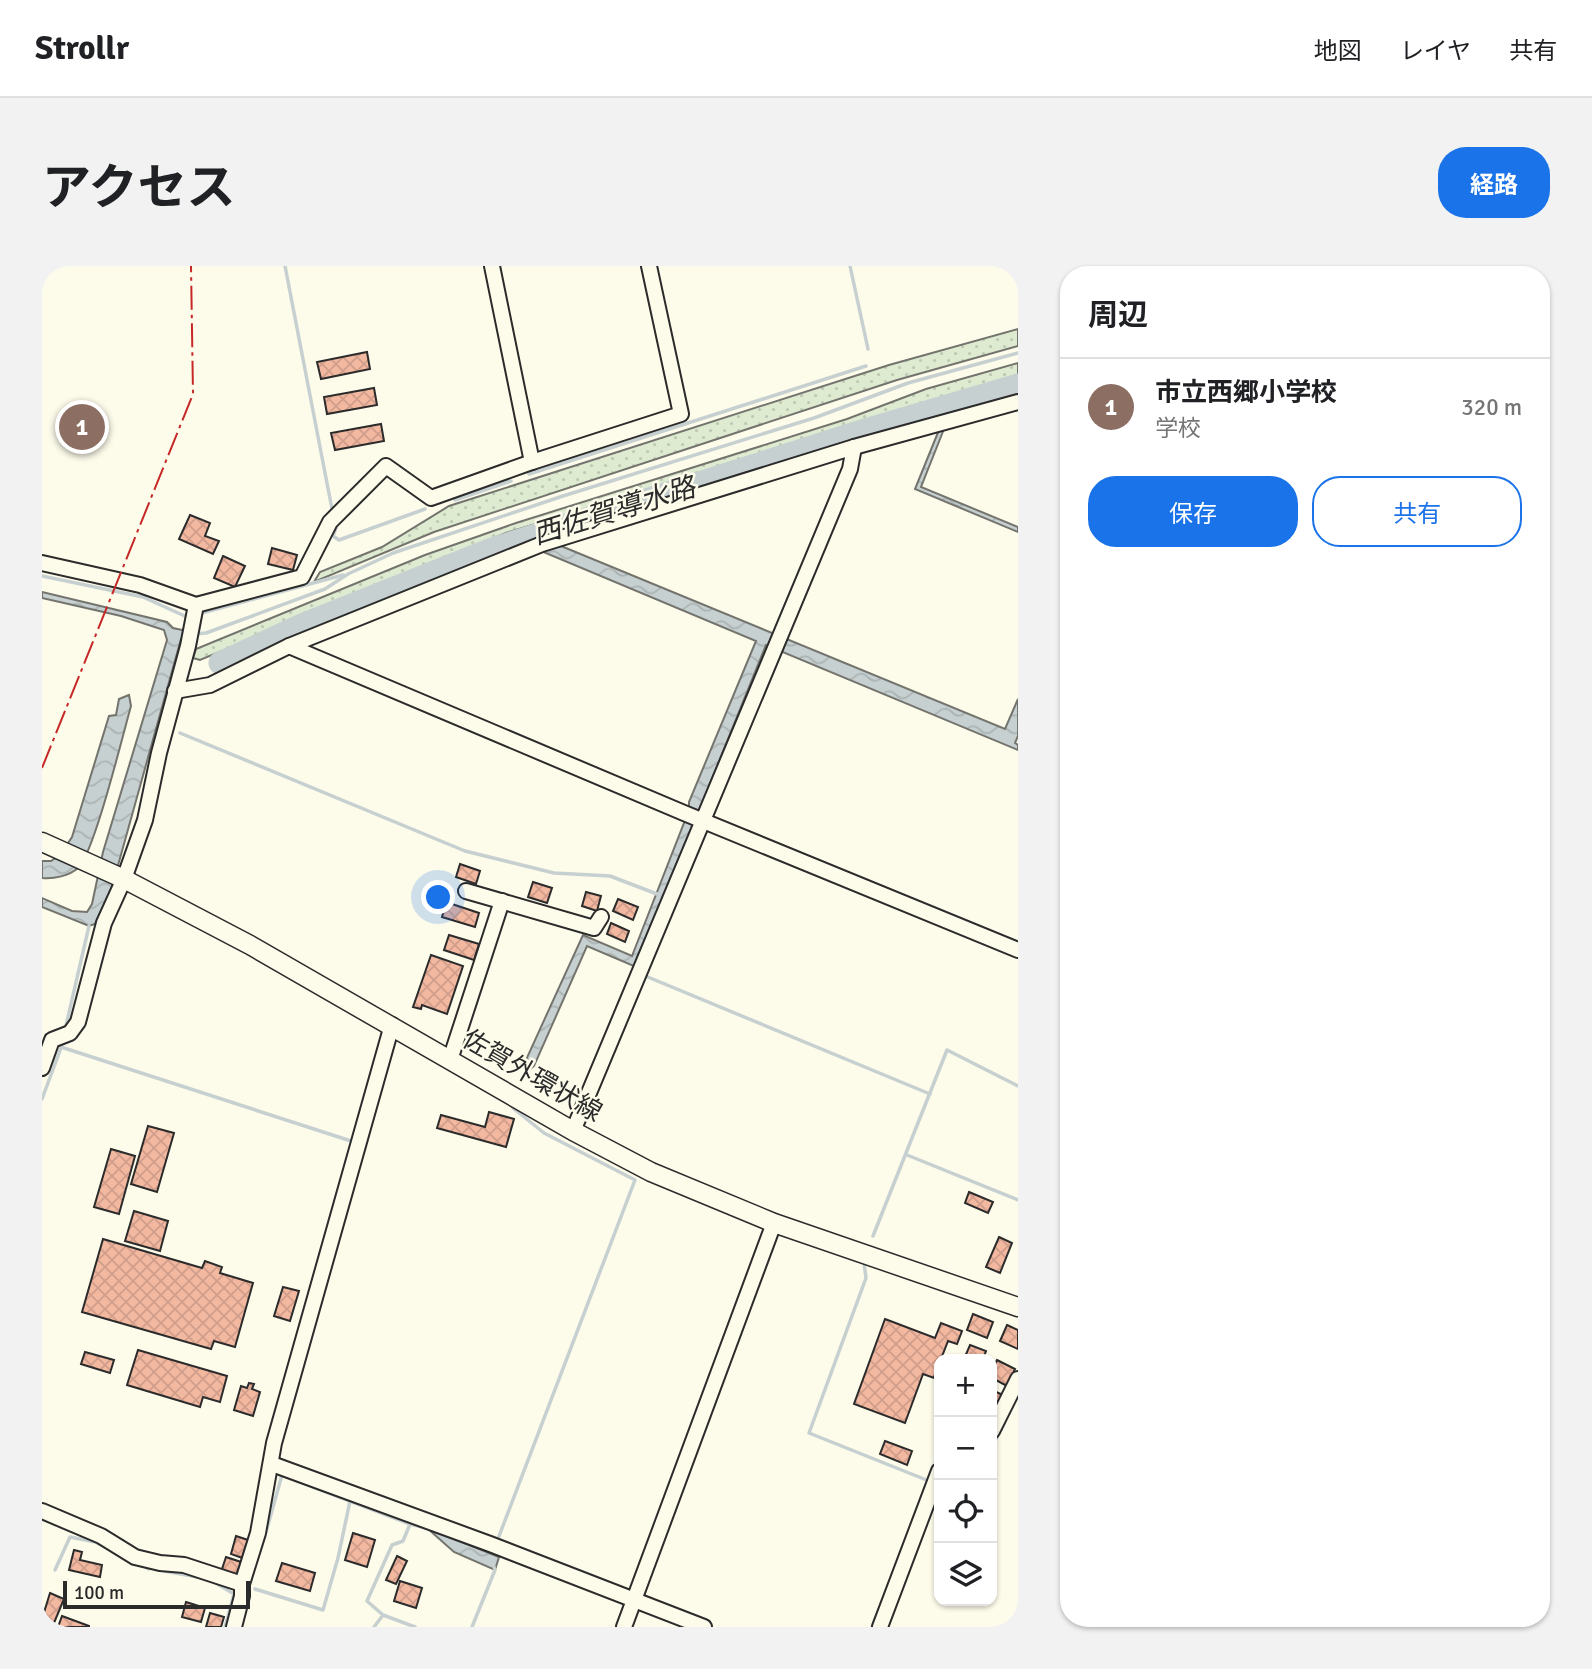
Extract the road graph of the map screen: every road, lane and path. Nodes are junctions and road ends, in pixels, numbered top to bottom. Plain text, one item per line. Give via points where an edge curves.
1 (492, 266) edge
2 (649, 266) edge
3 (1018, 401) edge
4 (855, 447) junction
5 (532, 462) junction
6 (42, 563) edge
7 (196, 605) junction
8 (289, 646) junction
9 (175, 691) junction
10 (702, 821) junction
11 (47, 844) edge
12 (124, 879) junction
13 (466, 891) dead end
14 (502, 901) junction
15 (601, 918) dead end
16 (1018, 950) edge
17 (392, 1025) junction
18 (450, 1060) junction
19 (42, 1068) edge
20 (573, 1131) junction
21 (774, 1223) junction
22 (1018, 1307) edge
23 (1018, 1379) edge
24 (997, 1421) edge
25 (272, 1464) junction
26 (936, 1480) edge
27 (42, 1511) edge
28 (242, 1584) junction
29 (634, 1600) junction
30 (234, 1627) edge
31 (624, 1627) edge
32 (704, 1627) edge
33 (880, 1627) edge

1 - 5 street
2 - 5 street via 681,414
3 - 4 street
4 - 8 street via 542,544
4 - 10 street via 850,469
5 - 7 street via 431,498 386,466 330,522 302,577
6 - 7 street via 140,585
7 - 9 street
8 - 9 street via 210,685
8 - 10 street
9 - 12 street via 145,820
10 - 16 street
10 - 20 street
11 - 12 main road, 佐賀外環状線
12 - 17 main road, 佐賀外環状線
12 - 19 street via 104,923 78,1023 52,1040
13 - 14 street
14 - 15 street via 594,928
14 - 18 street
17 - 18 main road, 佐賀外環状線
17 - 25 street via 274,1443
18 - 20 main road, 佐賀外環状線
20 - 21 main road, 佐賀外環状線 via 651,1172
21 - 22 main road, 佐賀外環状線
21 - 29 street
23 - 24 street
25 - 28 street
25 - 29 street
26 - 33 street
27 - 28 street via 101,1536 135,1557 184,1565
28 - 30 street
29 - 31 street
29 - 32 street

